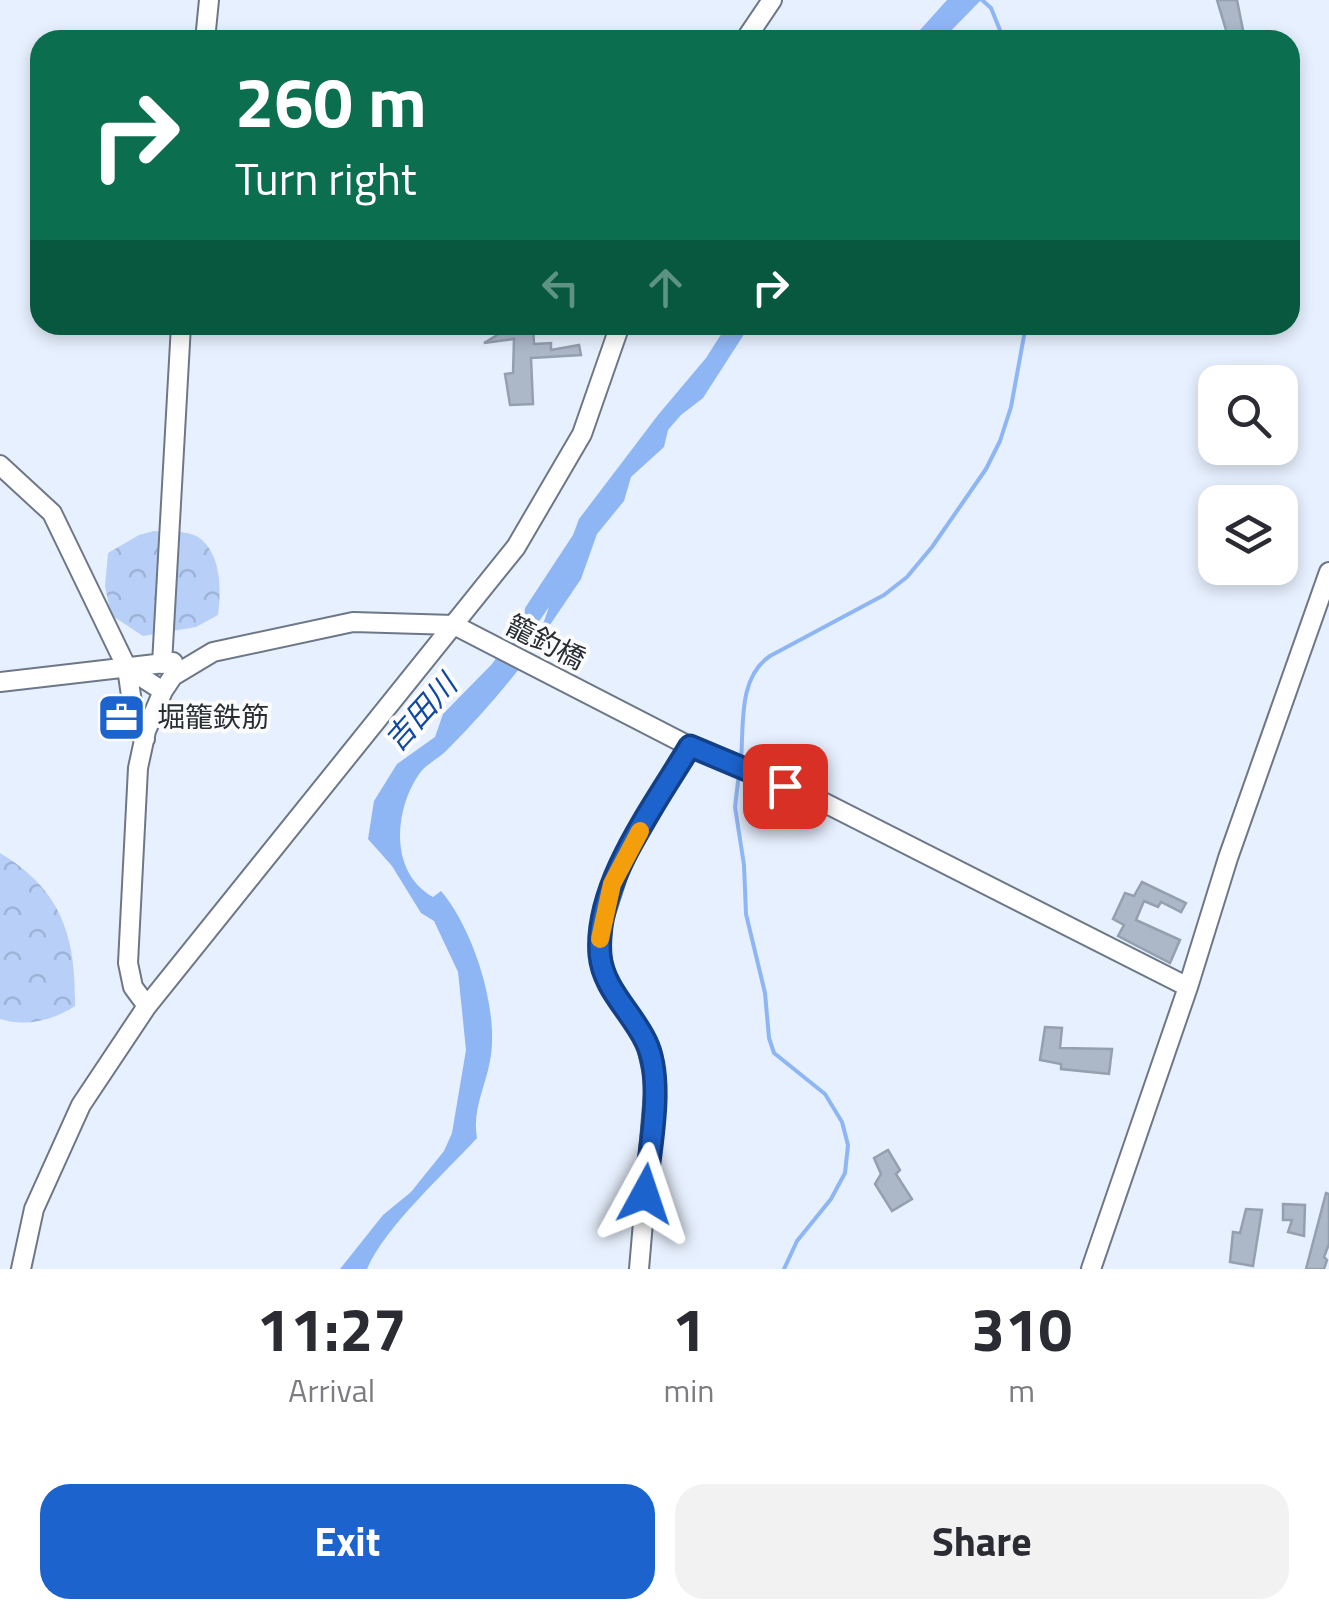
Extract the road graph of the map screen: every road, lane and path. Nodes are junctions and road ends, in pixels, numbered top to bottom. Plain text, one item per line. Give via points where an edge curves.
1 (209, 0) edge
2 (772, 0) edge
3 (206, 30) edge
4 (752, 30) edge
5 (181, 335) edge
6 (617, 335) edge
7 (0, 465) edge
8 (1329, 572) edge
9 (454, 625) junction
10 (203, 658) junction
11 (162, 664) junction
12 (127, 668) junction
13 (0, 682) edge
14 (162, 691) junction
15 (145, 739) junction
16 (690, 746) junction
17 (1188, 987) junction
18 (146, 1006) junction
19 (21, 1269) edge
20 (639, 1269) edge
21 (1092, 1269) edge

1 - 3 street
2 - 4 street
5 - 11 street
6 - 9 street via 582,434 516,546
7 - 12 street via 52,513
8 - 17 street
9 - 10 street via 353,622
9 - 16 street, 籠釣橋
9 - 18 street
10 - 11 street
10 - 14 street
11 - 12 street
12 - 13 street
12 - 14 street
12 - 15 street via 136,730
14 - 15 street
15 - 18 street via 128,963
16 - 17 street, 籠釣橋 via 839,809
16 - 20 street via 621,864 601,933 605,976 646,1042 655,1082
17 - 21 street
18 - 19 street via 81,1104 34,1210

